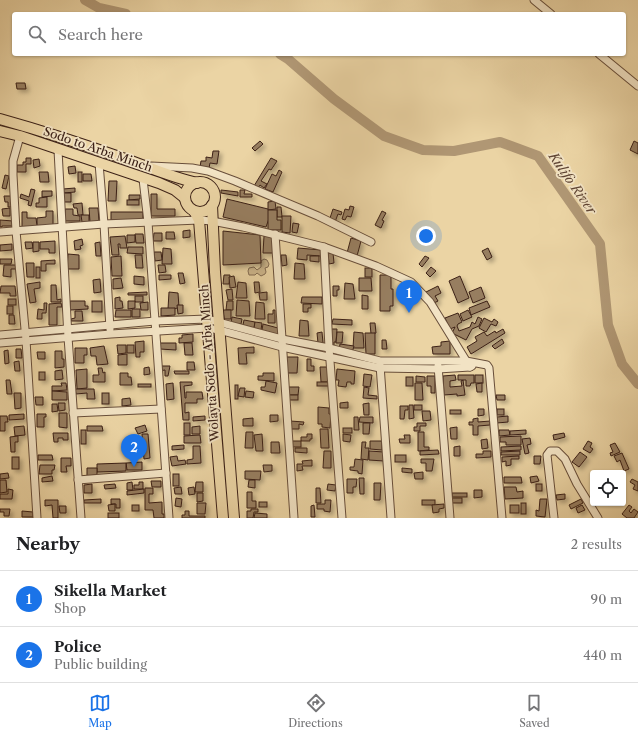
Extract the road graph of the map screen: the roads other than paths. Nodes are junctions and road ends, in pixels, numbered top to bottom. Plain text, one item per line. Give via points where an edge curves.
1 (534, 0) edge
2 (549, 12) edge
3 (601, 56) edge
4 (638, 86) edge
5 (0, 119) edge
6 (31, 128) junction
7 (0, 131) edge
8 (23, 137) junction
9 (58, 150) junction
10 (99, 164) junction
11 (144, 165) junction
12 (143, 179) junction
13 (197, 183) junction
14 (185, 198) junction
15 (212, 206) junction
16 (197, 215) junction
17 (212, 221) junction
18 (148, 222) junction
19 (104, 224) junction
20 (61, 227) junction
21 (16, 231) junction
22 (0, 232) edge
23 (274, 234) junction
24 (371, 242) dead end
25 (324, 247) junction
26 (155, 322) junction
27 (207, 324) junction
28 (110, 325) junction
29 (219, 326) junction
30 (67, 328) junction
31 (155, 331) junction
32 (25, 332) junction
33 (111, 334) junction
34 (0, 335) edge
35 (68, 337) junction
36 (26, 340) junction
37 (0, 343) edge
38 (282, 343) junction
39 (329, 348) junction
40 (330, 358) junction
41 (380, 364) junction
42 (468, 364) junction
43 (438, 365) junction
44 (161, 409) junction
45 (73, 413) junction
46 (166, 474) junction
47 (78, 480) junction
48 (37, 518) edge
49 (81, 518) edge
50 (169, 518) edge
51 (223, 518) edge
52 (234, 518) edge
53 (294, 518) edge
54 (342, 518) edge
55 (391, 518) edge
56 (450, 518) edge
57 (502, 518) edge
58 (554, 518) edge
59 (598, 518) edge

1 - 2 street
3 - 4 street
5 - 6 highway, Wolayta Sodo - Arba Minch
6 - 8 highway
6 - 11 highway, Wolayta Sodo - Arba Minch
7 - 8 highway, Sodo to Arba Minch
8 - 9 highway, Sodo to Arba Minch
8 - 21 street via 13,161
9 - 10 highway, Sodo to Arba Minch
9 - 20 street
10 - 12 highway, Sodo to Arba Minch
10 - 19 street
11 - 13 highway, Wolayta Sodo - Arba Minch
11 - 24 street via 208,171 318,216
12 - 14 highway, Sodo to Arba Minch via 169,188
12 - 18 street
13 - 14 highway via 188,188
13 - 15 highway, Wolayta Sodo - Arba Minch via 205,184 212,189 215,197
14 - 16 highway
15 - 16 highway
15 - 17 highway, Wolayta Sodo - Arba Minch
16 - 17 street
16 - 18 street
16 - 27 highway, Wolayta Sodo - Arba Minch
17 - 23 street
17 - 29 highway, Wolayta Sodo - Arba Minch
18 - 19 street
18 - 26 street
19 - 20 street
19 - 28 street
20 - 21 street
20 - 30 street
21 - 22 street
21 - 32 street
23 - 25 street
23 - 38 street
25 - 39 street
25 - 42 street via 411,282 430,302
26 - 27 street
26 - 28 street
26 - 31 street
27 - 29 street
27 - 31 street
27 - 51 highway, Wolayta Sodo - Arba Minch
28 - 30 street
28 - 33 street
29 - 38 street
29 - 52 highway, Wolayta Sodo - Arba Minch
30 - 32 street
30 - 35 street
31 - 33 street
31 - 44 street
32 - 34 street
32 - 36 street
33 - 35 street
35 - 36 street
35 - 45 street
36 - 37 street
36 - 48 street
38 - 39 street
38 - 40 street
38 - 53 street
39 - 40 street
39 - 41 street
40 - 41 street
40 - 54 street
41 - 43 street
41 - 55 street
42 - 43 street
42 - 57 street via 487,365 489,368
43 - 56 street
44 - 45 street
44 - 46 street
45 - 47 street
46 - 47 street
46 - 50 street
47 - 49 street
58 - 59 street via 547,455 550,451 557,451 565,459

